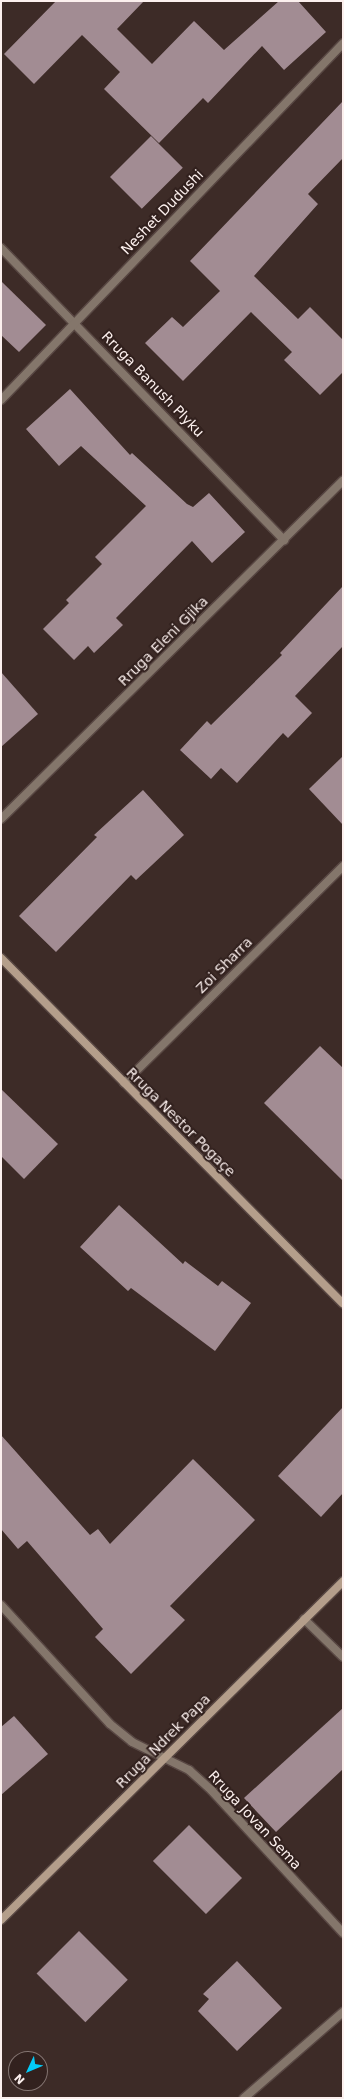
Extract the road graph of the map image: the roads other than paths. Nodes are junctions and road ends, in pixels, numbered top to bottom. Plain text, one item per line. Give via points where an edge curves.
1 (343, 43) edge
2 (1, 248) edge
3 (75, 321) junction
4 (1, 400) edge
5 (343, 481) edge
6 (284, 540) junction
7 (1, 819) edge
8 (343, 866) edge
9 (1, 958) edge
10 (124, 1083) junction
11 (343, 1304) edge
12 (343, 1581) edge
13 (1, 1604) edge
14 (304, 1619) junction
15 (343, 1657) edge
16 (164, 1757) junction
17 (1, 1920) edge
18 (343, 1933) edge
19 (343, 2012) edge
20 (244, 2098) edge

1 - 3 street, Neshet Dudushi
2 - 3 street, Rruga Banush Plyku
3 - 4 street, Neshet Dudushi
3 - 6 street, Rruga Banush Plyku
5 - 6 street, Rruga Eleni Gjika
6 - 7 street, Rruga Eleni Gjika
8 - 10 street, Zoi Sharra
9 - 10 street, Rruga Nestor Pogaçe
10 - 11 street, Rruga Nestor Pogaçe
12 - 14 street, Rruga Ndrek Papa
13 - 16 street, Rruga Jovan Sema via 110,1724 132,1742
14 - 15 street
14 - 16 street, Rruga Ndrek Papa
16 - 17 street, Rruga Ndrek Papa
16 - 18 street, Rruga Jovan Sema via 189,1770 212,1791
19 - 20 street

